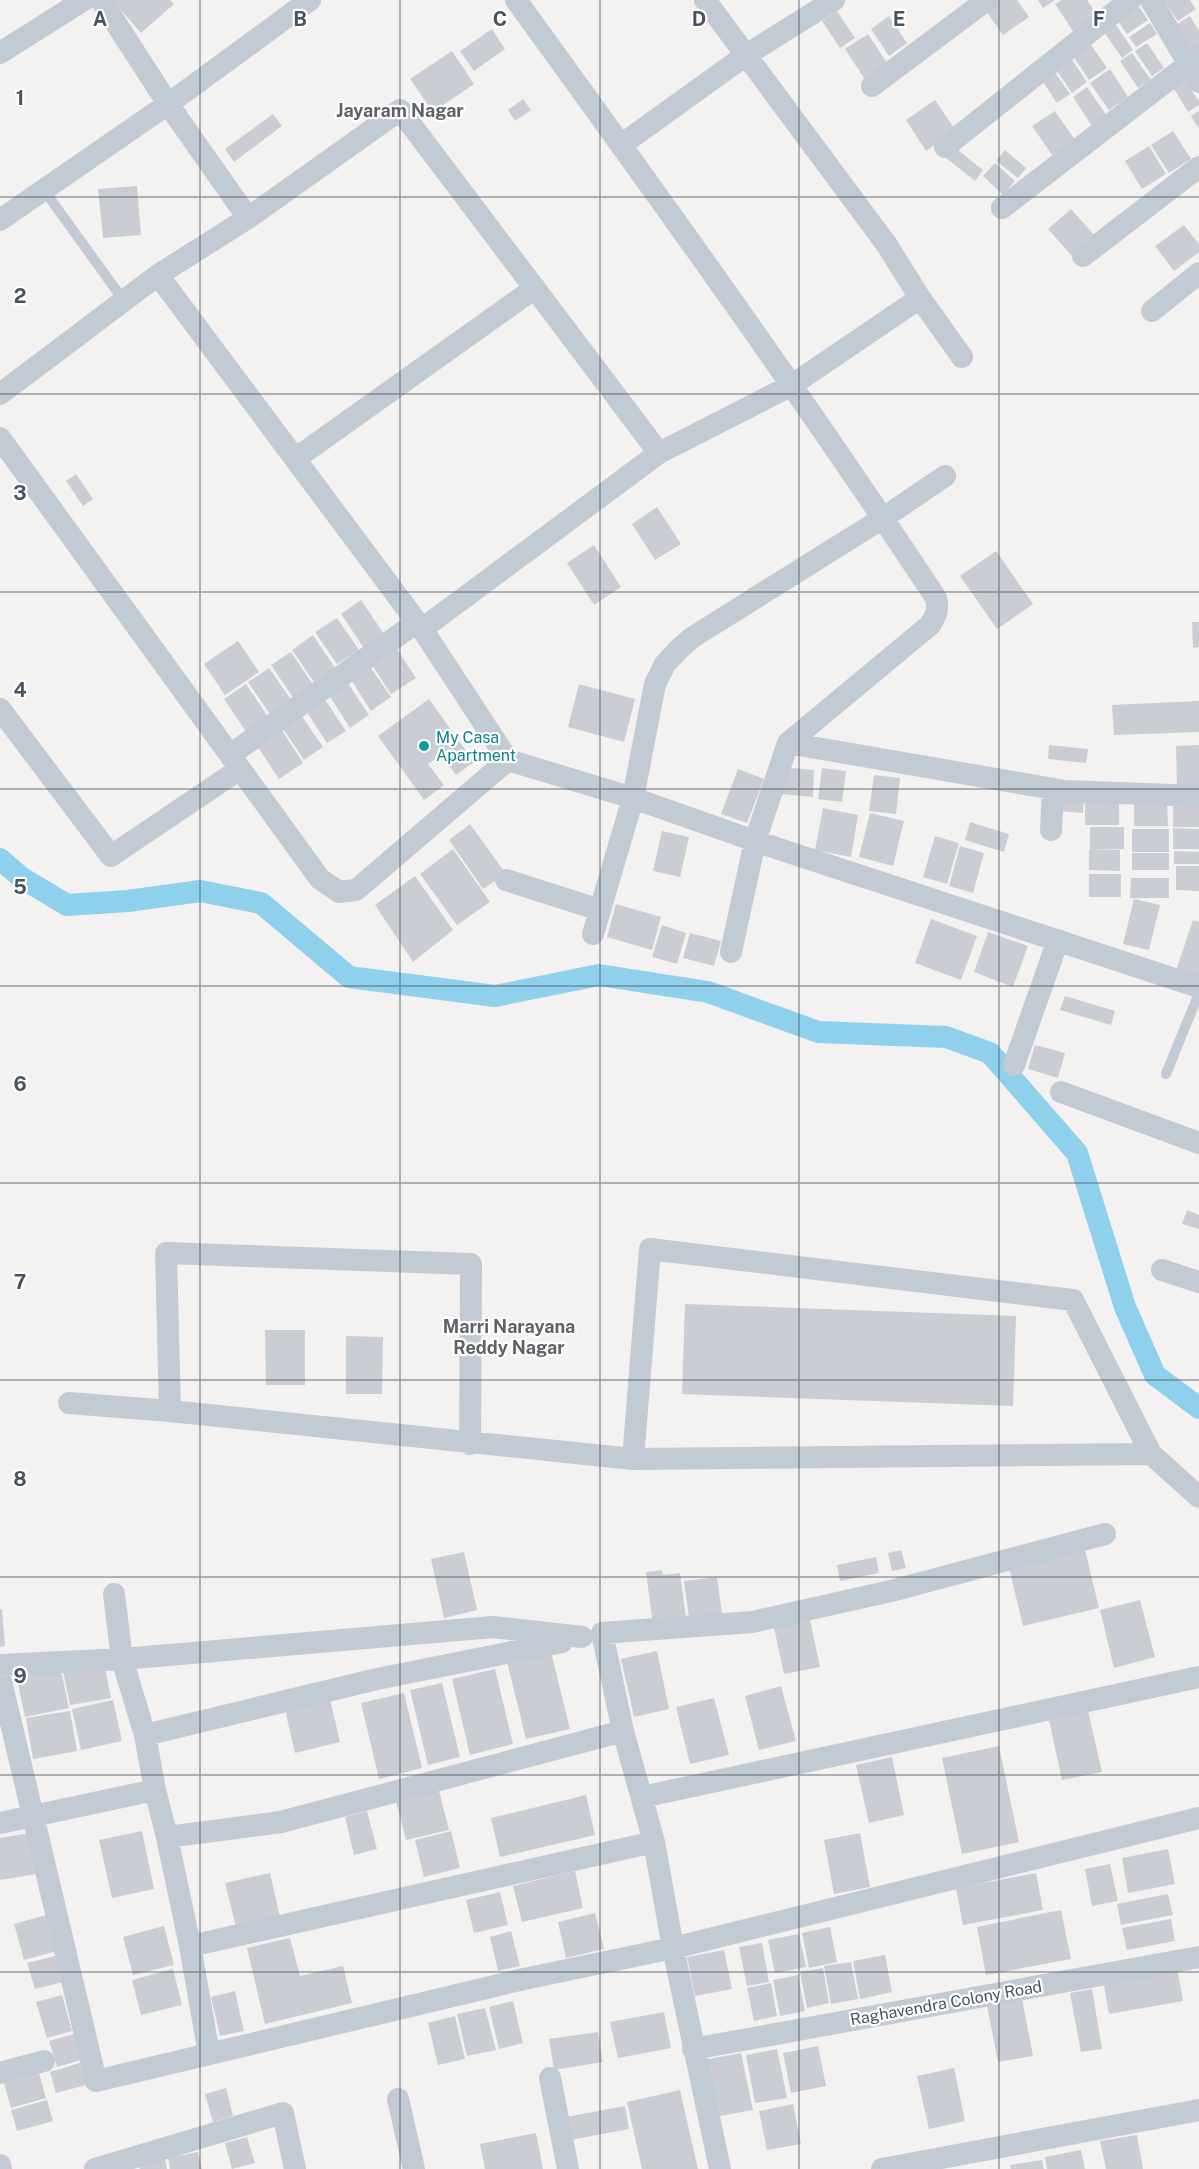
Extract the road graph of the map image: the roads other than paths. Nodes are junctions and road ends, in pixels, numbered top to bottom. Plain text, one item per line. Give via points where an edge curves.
1 (84, 0) edge
2 (101, 0) edge
3 (516, 0) edge
4 (705, 0) edge
5 (834, 0) edge
6 (987, 0) edge
7 (1130, 0) edge
8 (1150, 0) edge
9 (303, 2) edge
10 (0, 52) edge
11 (746, 56) junction
12 (1196, 67) edge
13 (872, 86) dead end
14 (168, 104) junction
15 (621, 145) junction
16 (945, 147) dead end
17 (1199, 167) edge
18 (44, 190) junction
19 (1002, 208) dead end
20 (248, 218) junction
21 (0, 220) edge
22 (1083, 256) dead end
23 (1199, 273) edge
24 (158, 275) junction
25 (535, 288) junction
26 (920, 298) junction
27 (124, 301) junction
28 (1152, 311) dead end
29 (962, 357) dead end
30 (792, 385) junction
31 (0, 394) edge
32 (0, 438) edge
33 (659, 453) junction
34 (295, 459) junction
35 (945, 476) dead end
36 (883, 518) junction
37 (419, 625) junction
38 (0, 709) edge
39 (788, 743) junction
40 (508, 760) junction
41 (235, 762) junction
42 (1053, 789) junction
43 (1199, 796) edge
44 (633, 798) junction
45 (1051, 830) dead end
46 (755, 841) junction
47 (506, 880) dead end
48 (600, 910) junction
49 (593, 934) dead end
50 (1058, 940) junction
51 (731, 952) dead end
52 (1199, 987) edge
53 (1199, 993) edge
54 (1014, 1065) dead end
55 (1166, 1074) dead end
56 (1061, 1092) dead end
57 (1199, 1143) edge
58 (1162, 1270) dead end
59 (1199, 1282) edge
60 (69, 1403) dead end
61 (170, 1411) junction
62 (470, 1444) junction
63 (1151, 1454) junction
64 (633, 1459) junction
65 (1199, 1497) edge
66 (1105, 1534) dead end
67 (114, 1594) dead end
68 (592, 1635) junction
69 (122, 1659) junction
70 (0, 1665) edge
71 (0, 1677) edge
72 (1199, 1677) edge
73 (623, 1731) junction
74 (145, 1735) junction
75 (155, 1790) junction
76 (642, 1797) junction
77 (33, 1816) junction
78 (1199, 1818) edge
79 (0, 1823) edge
80 (167, 1837) junction
81 (654, 1842) junction
82 (190, 1946) junction
83 (673, 1948) junction
84 (1199, 1957) edge
85 (693, 2049) junction
86 (210, 2054) junction
87 (44, 2061) dead end
88 (0, 2073) edge
89 (550, 2078) dead end
90 (398, 2099) dead end
91 (1199, 2110) edge
92 (0, 2164) edge
93 (1, 2169) edge
94 (95, 2169) edge
95 (295, 2169) edge
96 (414, 2169) edge
97 (568, 2169) edge
98 (720, 2169) edge
99 (882, 2169) edge

1 - 10 street
2 - 14 street
3 - 15 street
4 - 11 street
5 - 11 street
6 - 13 street
7 - 16 street
8 - 12 street
9 - 14 street
11 - 15 street
11 - 26 street via 887,245
12 - 19 street
14 - 18 street
14 - 20 street
15 - 30 street
17 - 22 street
18 - 21 street
18 - 27 lane
20 - 24 street
20 - 25 street via 399,110
23 - 28 street
24 - 27 street
24 - 34 street
25 - 33 street
25 - 34 street
26 - 29 street
26 - 30 street
27 - 31 street
30 - 33 street
30 - 36 street
32 - 41 street
33 - 37 street
34 - 37 street
35 - 36 street
36 - 39 street via 936,598 937,615 930,625
36 - 44 street via 693,637 665,664 655,684
37 - 40 street
37 - 41 street
38 - 41 street via 111,856
39 - 42 street
39 - 46 street
40 - 41 street via 356,890 339,892 320,879
40 - 44 street
42 - 43 street
42 - 45 street
44 - 46 street
44 - 48 street
46 - 50 street
46 - 51 street
47 - 48 street
48 - 49 street
50 - 52 street
50 - 54 street
53 - 55 lane
56 - 57 street
58 - 59 street
60 - 61 street
61 - 62 street
61 - 62 street via 166,1253 471,1264
62 - 64 street
63 - 64 street
63 - 64 street via 1073,1300 650,1249
63 - 65 street
66 - 68 street via 891,1591 752,1622
67 - 69 street
68 - 69 street via 493,1627
68 - 73 street
68 - 74 street via 377,1679
69 - 70 street
69 - 74 street
71 - 77 street
72 - 76 street
73 - 76 street
73 - 80 street via 281,1822
74 - 75 street
75 - 77 street
75 - 80 street
76 - 81 street
77 - 79 street
77 - 86 street via 96,2080
78 - 83 street
80 - 82 street
81 - 82 street
81 - 83 street
82 - 86 street
83 - 85 street
83 - 86 street via 524,1979
84 - 85 street, Raghavendra Colony Road
85 - 98 street
87 - 88 street
89 - 97 street
90 - 96 street
91 - 99 street
92 - 93 street
94 - 95 street via 283,2113

